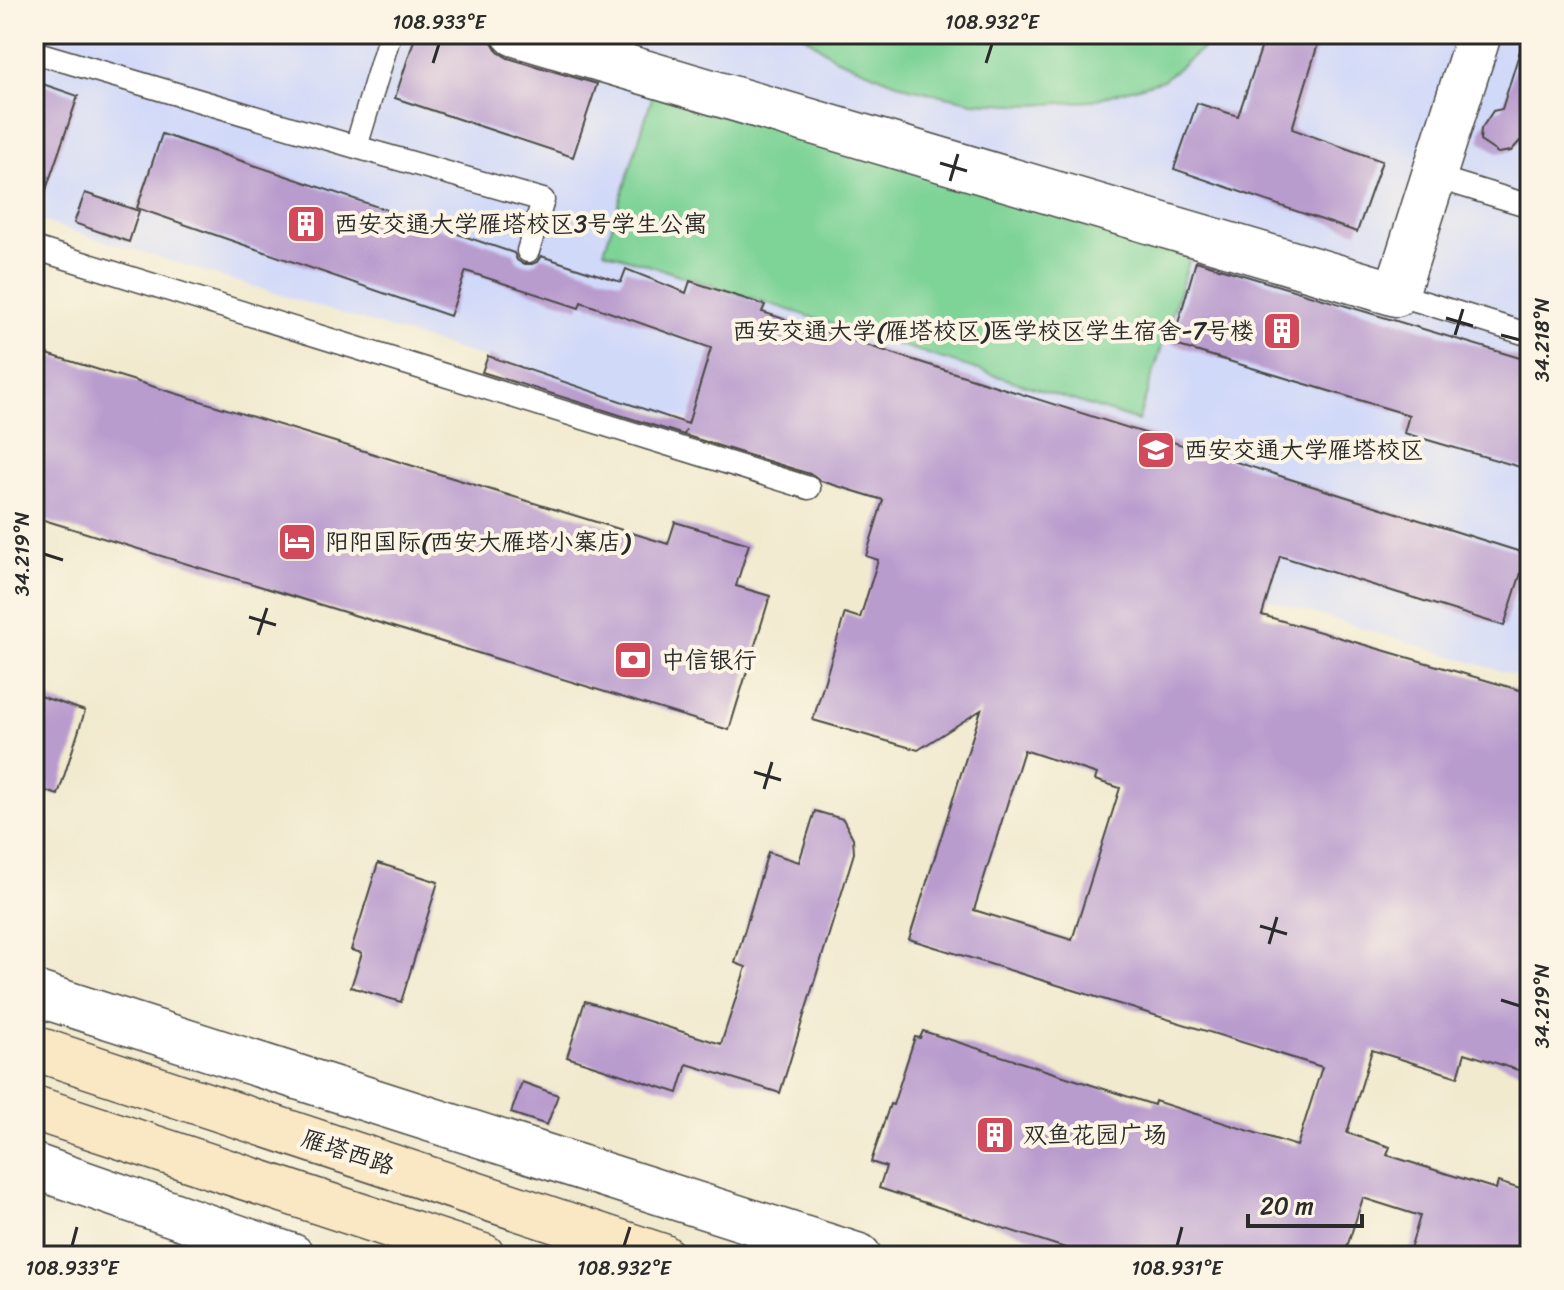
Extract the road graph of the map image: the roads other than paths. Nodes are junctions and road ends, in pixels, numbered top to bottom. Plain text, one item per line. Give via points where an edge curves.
1 (390, 34) edge
2 (515, 34) edge
3 (1479, 34) edge
4 (34, 52) edge
5 (356, 147) junction
6 (1432, 176) junction
7 (1530, 206) edge
8 (34, 248) edge
9 (528, 251) dead end
10 (1396, 294) junction
11 (1530, 335) edge
12 (809, 488) dead end
13 (34, 993) edge
14 (34, 1048) edge
15 (34, 1108) edge
16 (34, 1166) edge
17 (292, 1256) edge
18 (483, 1256) edge
19 (662, 1256) edge
20 (859, 1256) edge

1 - 5 lane
2 - 10 street
3 - 6 street
4 - 5 lane
5 - 9 lane via 543,200
6 - 7 lane
6 - 10 street
8 - 12 lane
10 - 11 lane
13 - 20 street
14 - 19 main road, 雁塔西路
15 - 18 main road
16 - 17 street

